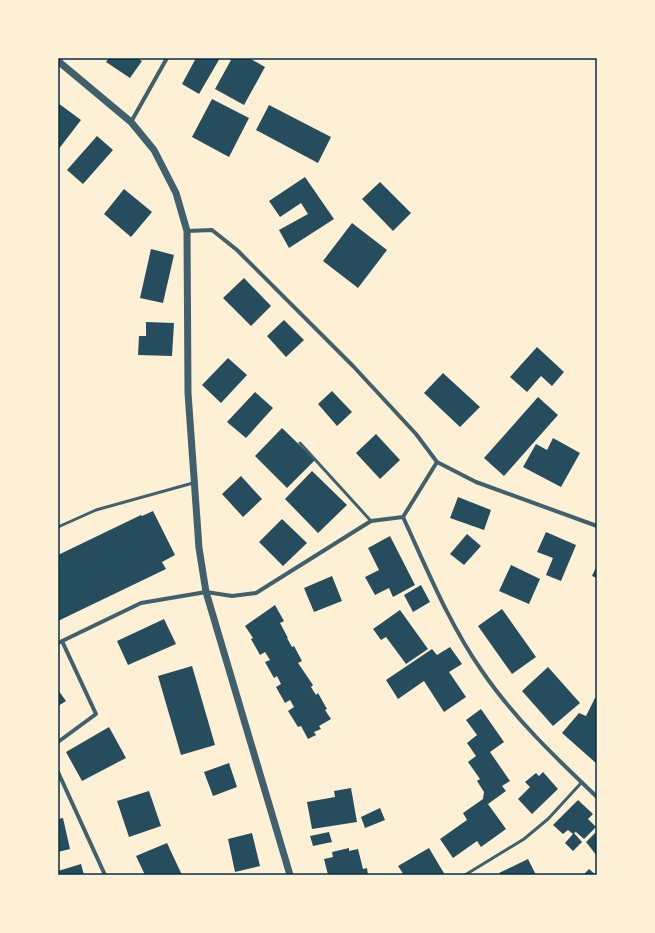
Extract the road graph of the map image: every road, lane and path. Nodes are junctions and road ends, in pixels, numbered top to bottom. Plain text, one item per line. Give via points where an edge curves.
1 (166, 58) edge
2 (58, 61) edge
3 (131, 122) junction
4 (187, 231) junction
5 (300, 443) dead end
6 (437, 462) junction
7 (195, 483) junction
8 (403, 517) junction
9 (371, 521) junction
10 (597, 526) edge
11 (58, 527) edge
12 (206, 592) junction
13 (60, 642) edge
14 (58, 742) edge
15 (58, 772) edge
16 (582, 782) junction
17 (597, 797) edge
18 (105, 875) edge
19 (290, 875) edge
20 (465, 875) edge

1 - 3 street
2 - 3 street
3 - 4 street via 154,150 176,193
4 - 6 street via 212,230 237,250 353,366 416,434
4 - 7 street via 188,393
5 - 9 lane
6 - 8 street
6 - 10 street via 476,482
7 - 11 lane via 96,510
7 - 12 street via 199,548
8 - 9 street
8 - 16 street via 446,609 482,671 533,734
9 - 12 street via 256,593 232,596
12 - 13 street via 141,603
12 - 19 street
13 - 14 street via 96,714
15 - 18 street
16 - 17 street
16 - 20 lane via 548,819 524,839

